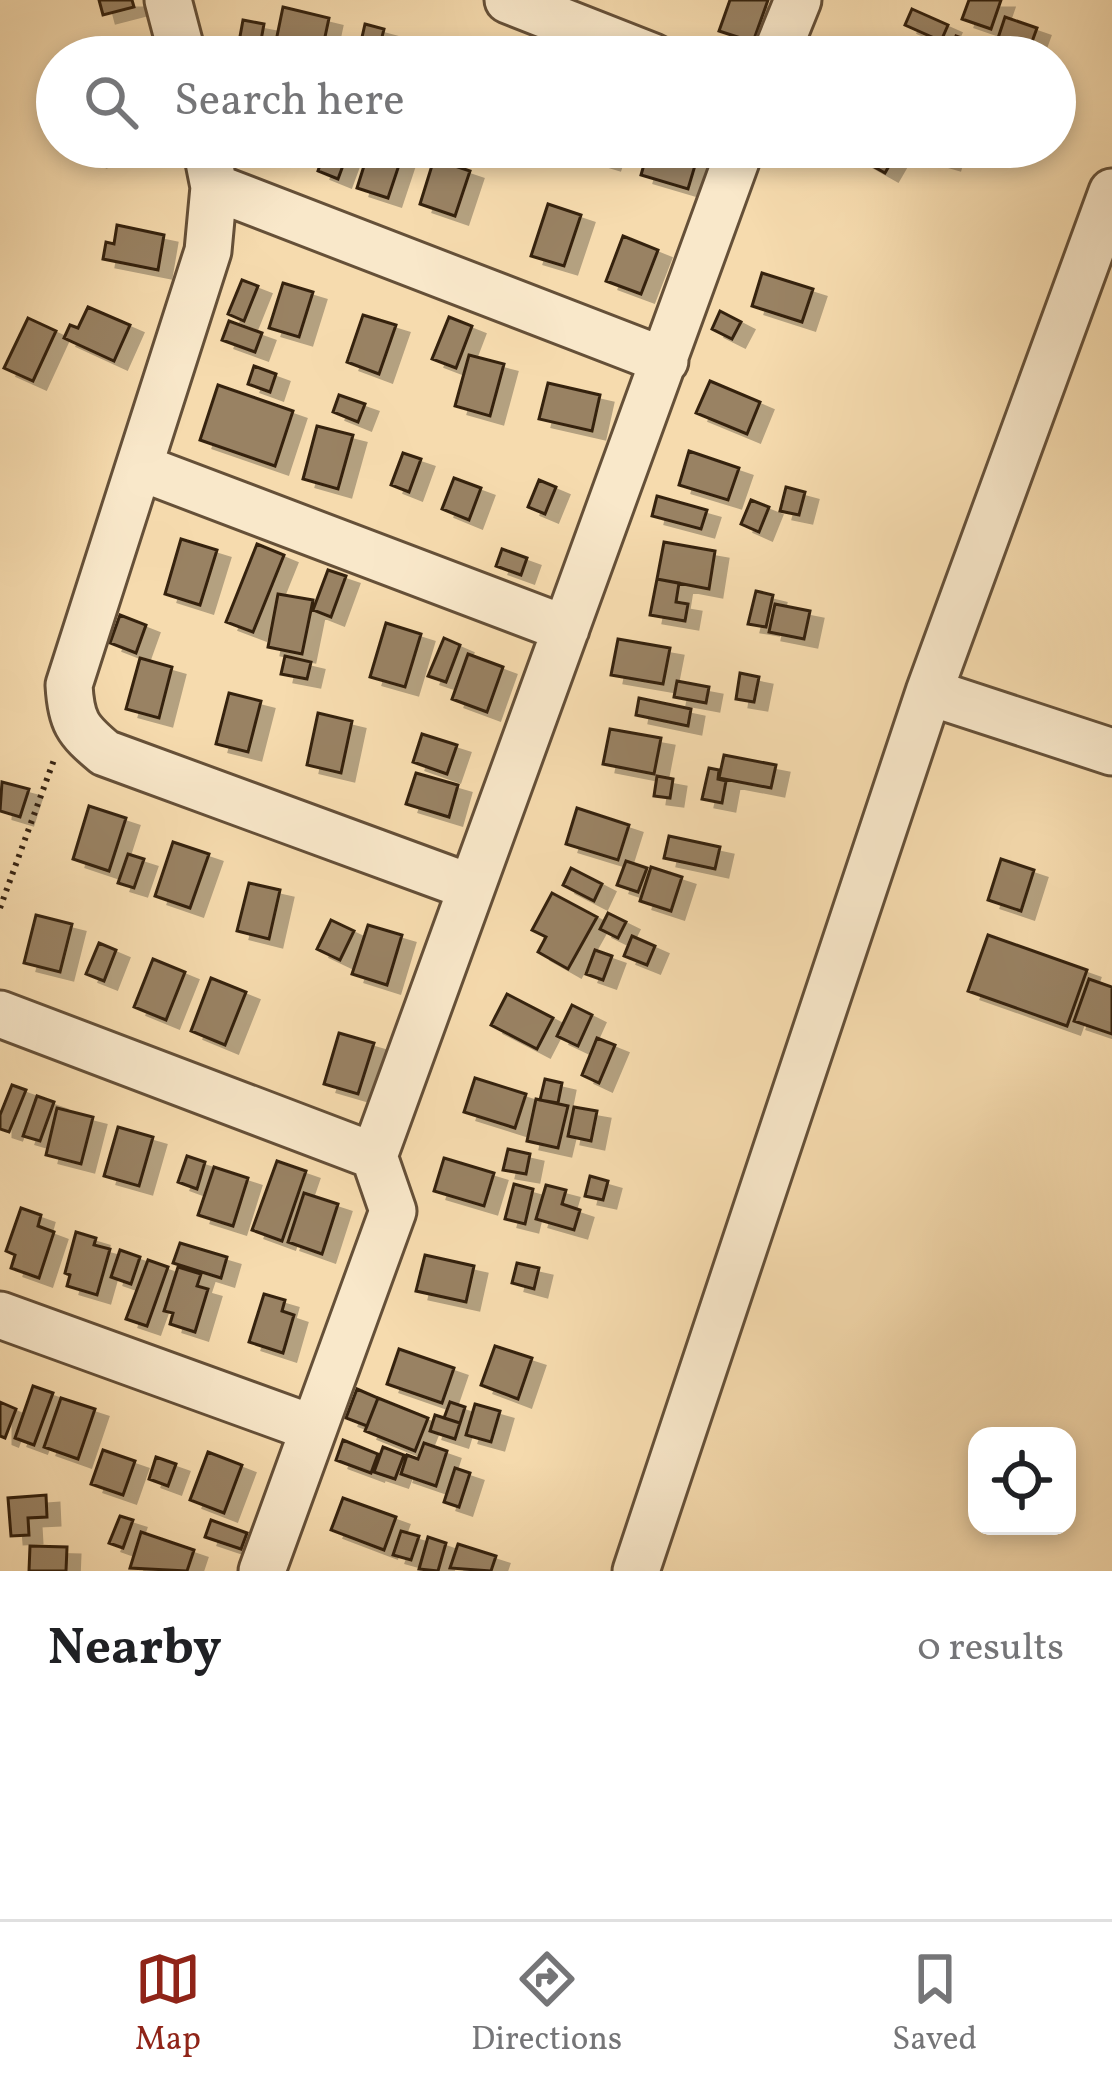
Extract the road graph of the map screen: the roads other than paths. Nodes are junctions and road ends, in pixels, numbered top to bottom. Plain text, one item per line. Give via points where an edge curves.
1 (167, 0) edge
2 (508, 0) edge
3 (798, 0) edge
4 (177, 36) edge
5 (599, 36) edge
6 (783, 36) edge
7 (210, 168) edge
8 (212, 168) edge
9 (734, 168) edge
10 (1112, 192) edge
11 (665, 361) junction
12 (139, 467) junction
13 (566, 629) junction
14 (929, 692) junction
15 (1112, 752) edge
16 (470, 887) junction
17 (0, 1014) edge
18 (374, 1156) junction
19 (0, 1315) edge
20 (312, 1428) junction
21 (262, 1571) edge
22 (636, 1571) edge

1 - 4 street
2 - 5 street
3 - 6 street
7 - 12 street via 208,251
8 - 11 street
9 - 11 street
10 - 14 street
11 - 13 street
12 - 13 street
12 - 16 street via 69,685 70,715 83,735 105,753
13 - 16 street
14 - 15 street
14 - 22 street
16 - 18 street
17 - 18 street
18 - 20 street via 393,1211
19 - 20 street
20 - 21 street

